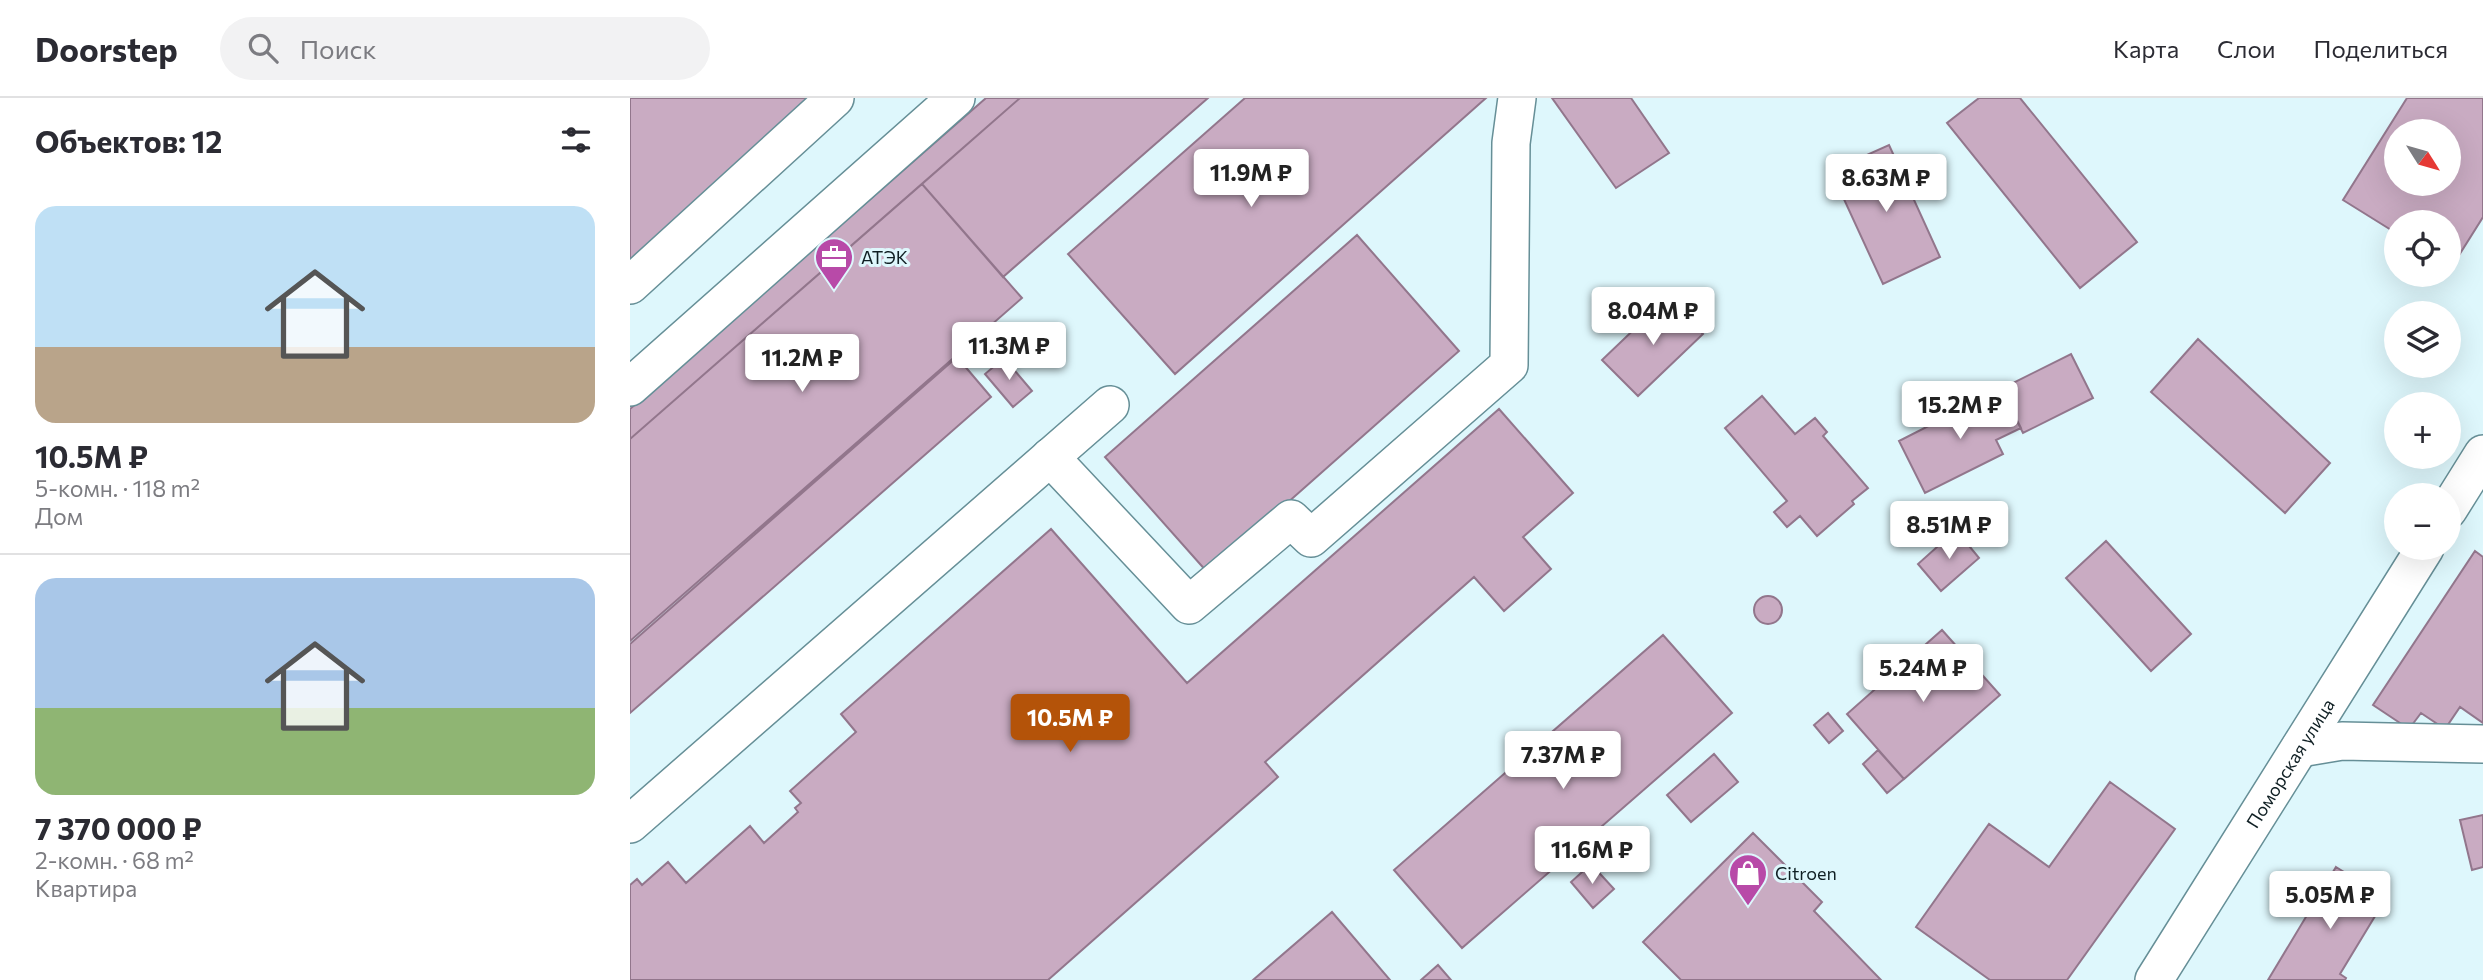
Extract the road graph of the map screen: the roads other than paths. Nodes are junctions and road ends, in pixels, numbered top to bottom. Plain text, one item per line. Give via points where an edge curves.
1 (835, 98) edge
2 (956, 98) edge
3 (1517, 98) edge
4 (630, 285) edge
5 (630, 387) edge
6 (1110, 405) dead end
7 (2483, 454) edge
8 (1050, 457) junction
9 (2461, 489) edge
10 (2418, 560) edge
11 (2483, 744) edge
12 (2300, 748) junction
13 (630, 824) edge
14 (2154, 980) edge

1 - 4 street
2 - 5 street
3 - 8 street via 1511,143 1509,365 1311,538 1291,519 1189,605
6 - 8 street
7 - 9 street
8 - 13 street
10 - 12 street, Поморская улица
11 - 12 street via 2342,741
12 - 14 street, Поморская улица

